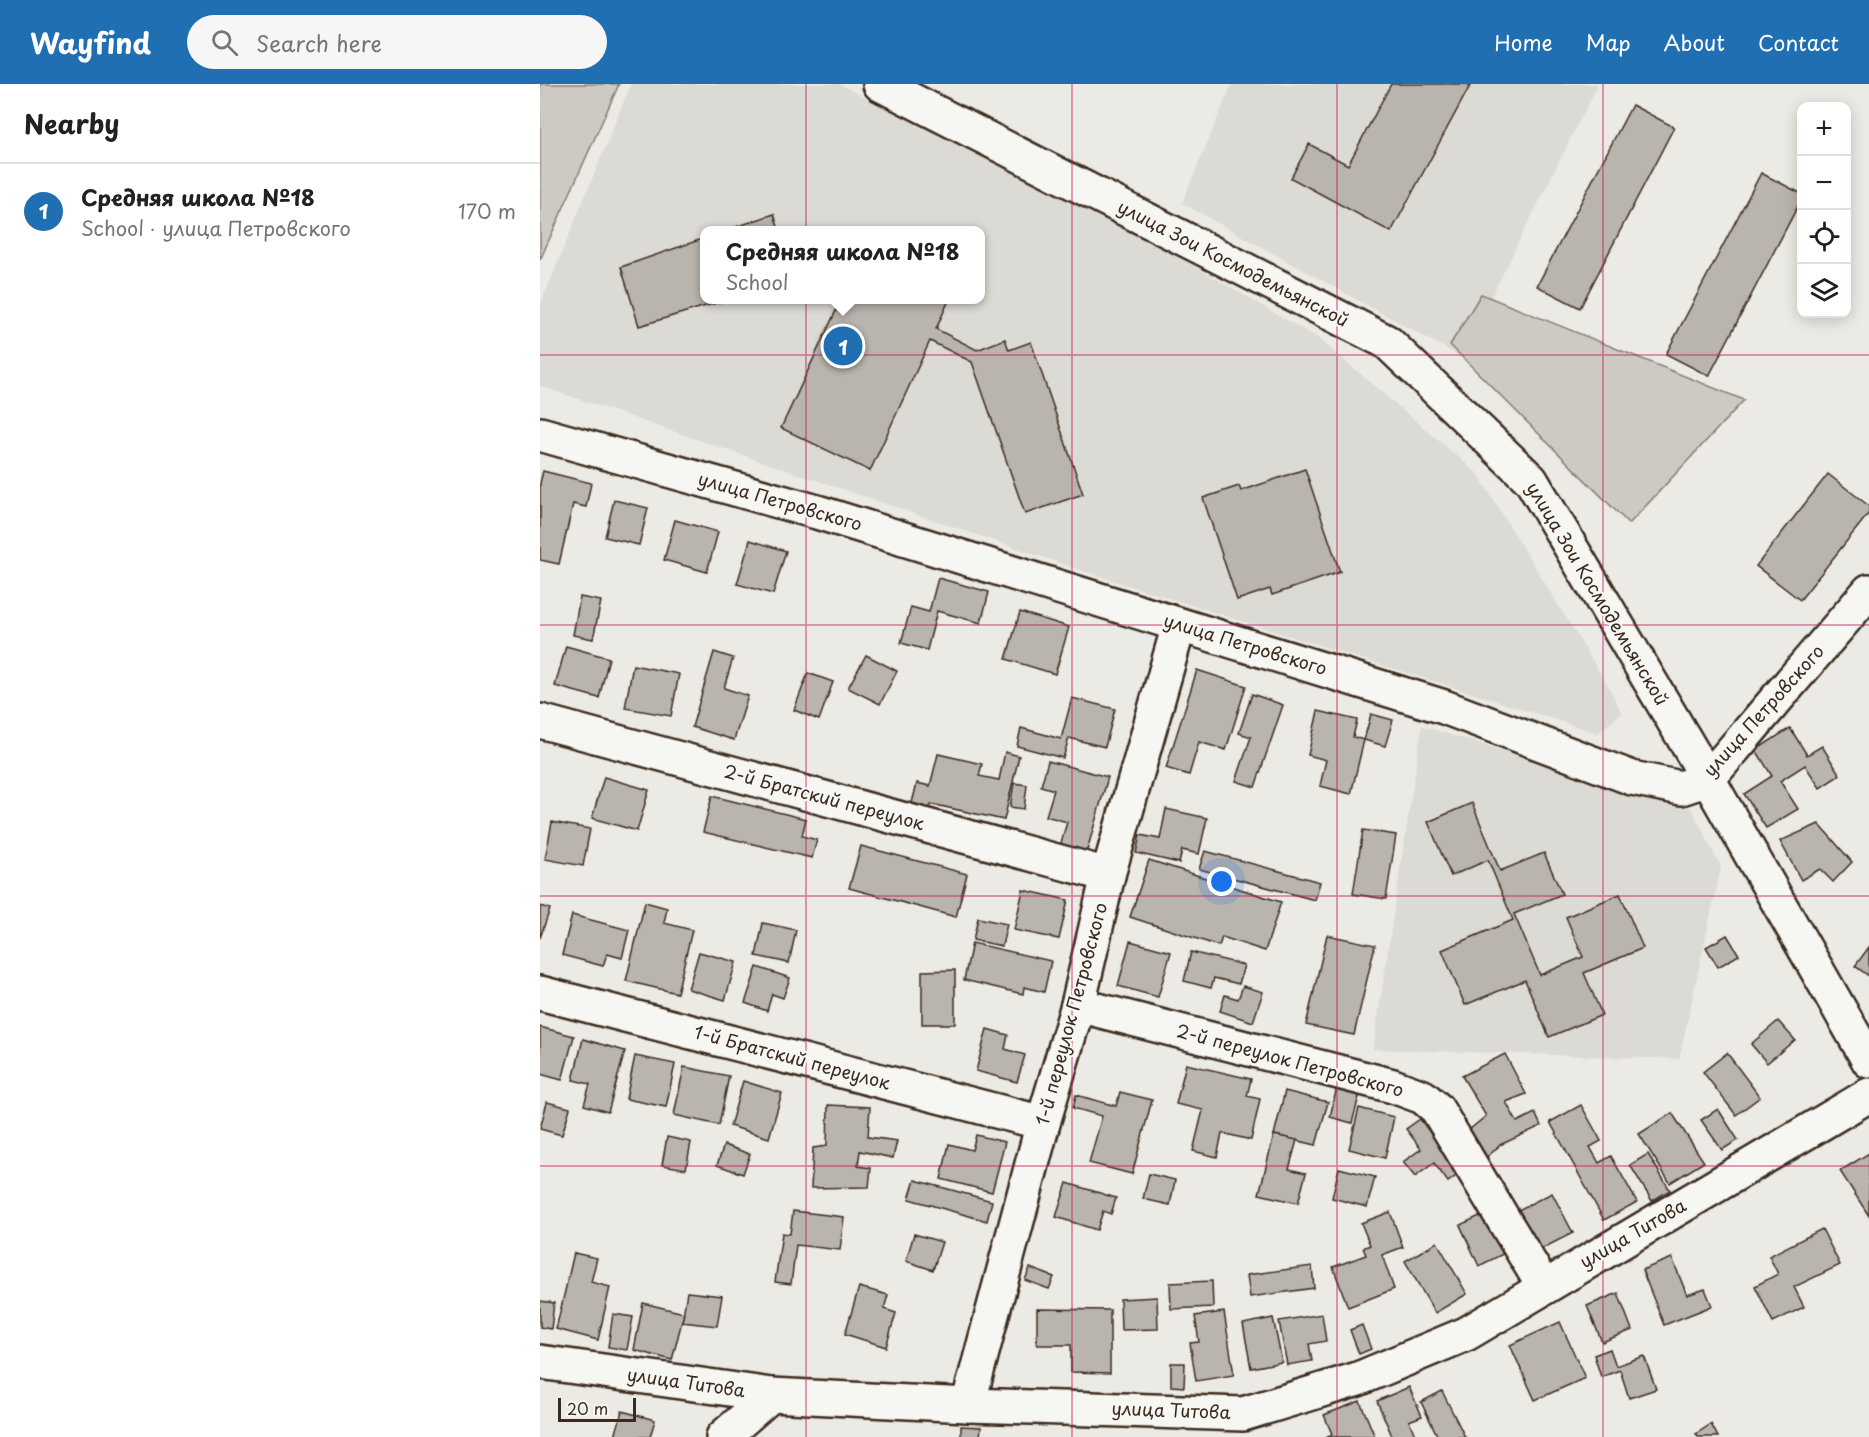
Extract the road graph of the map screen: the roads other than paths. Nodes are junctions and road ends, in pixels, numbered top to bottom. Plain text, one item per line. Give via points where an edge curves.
1 (880, 84) edge
2 (540, 434) edge
3 (1869, 591) edge
4 (1179, 625) junction
5 (540, 721) edge
6 (1708, 779) junction
7 (1108, 875) junction
8 (540, 993) edge
9 (1078, 1005) junction
10 (1869, 1061) edge
11 (1869, 1095) edge
12 (1043, 1123) junction
13 (1544, 1287) junction
14 (540, 1362) edge
15 (771, 1395) junction
16 (968, 1405) junction
17 (723, 1437) edge

1 - 6 street, улица Зои Космодемьянской via 1387,342 1531,480
2 - 4 street, улица Петровского via 817,512
3 - 6 street, улица Петровского
4 - 6 street, улица Петровского via 1444,707 1632,778 1680,788
4 - 7 street, 1-й переулок Петровского
5 - 7 street, 2-й Братский переулок
6 - 10 street, улица Зои Космодемьянской
7 - 9 street, 1-й переулок Петровского
8 - 12 street, 1-й Братский переулок
9 - 12 street, 1-й переулок Петровского
9 - 13 street, 2-й переулок Петровского via 1423,1097 1437,1109
11 - 13 street, улица Титова
12 - 16 street, 1-й переулок Петровского
13 - 16 street, улица Титова via 1466,1334 1358,1379 1243,1413
14 - 15 street, улица Титова
15 - 16 street, улица Титова
15 - 17 street

